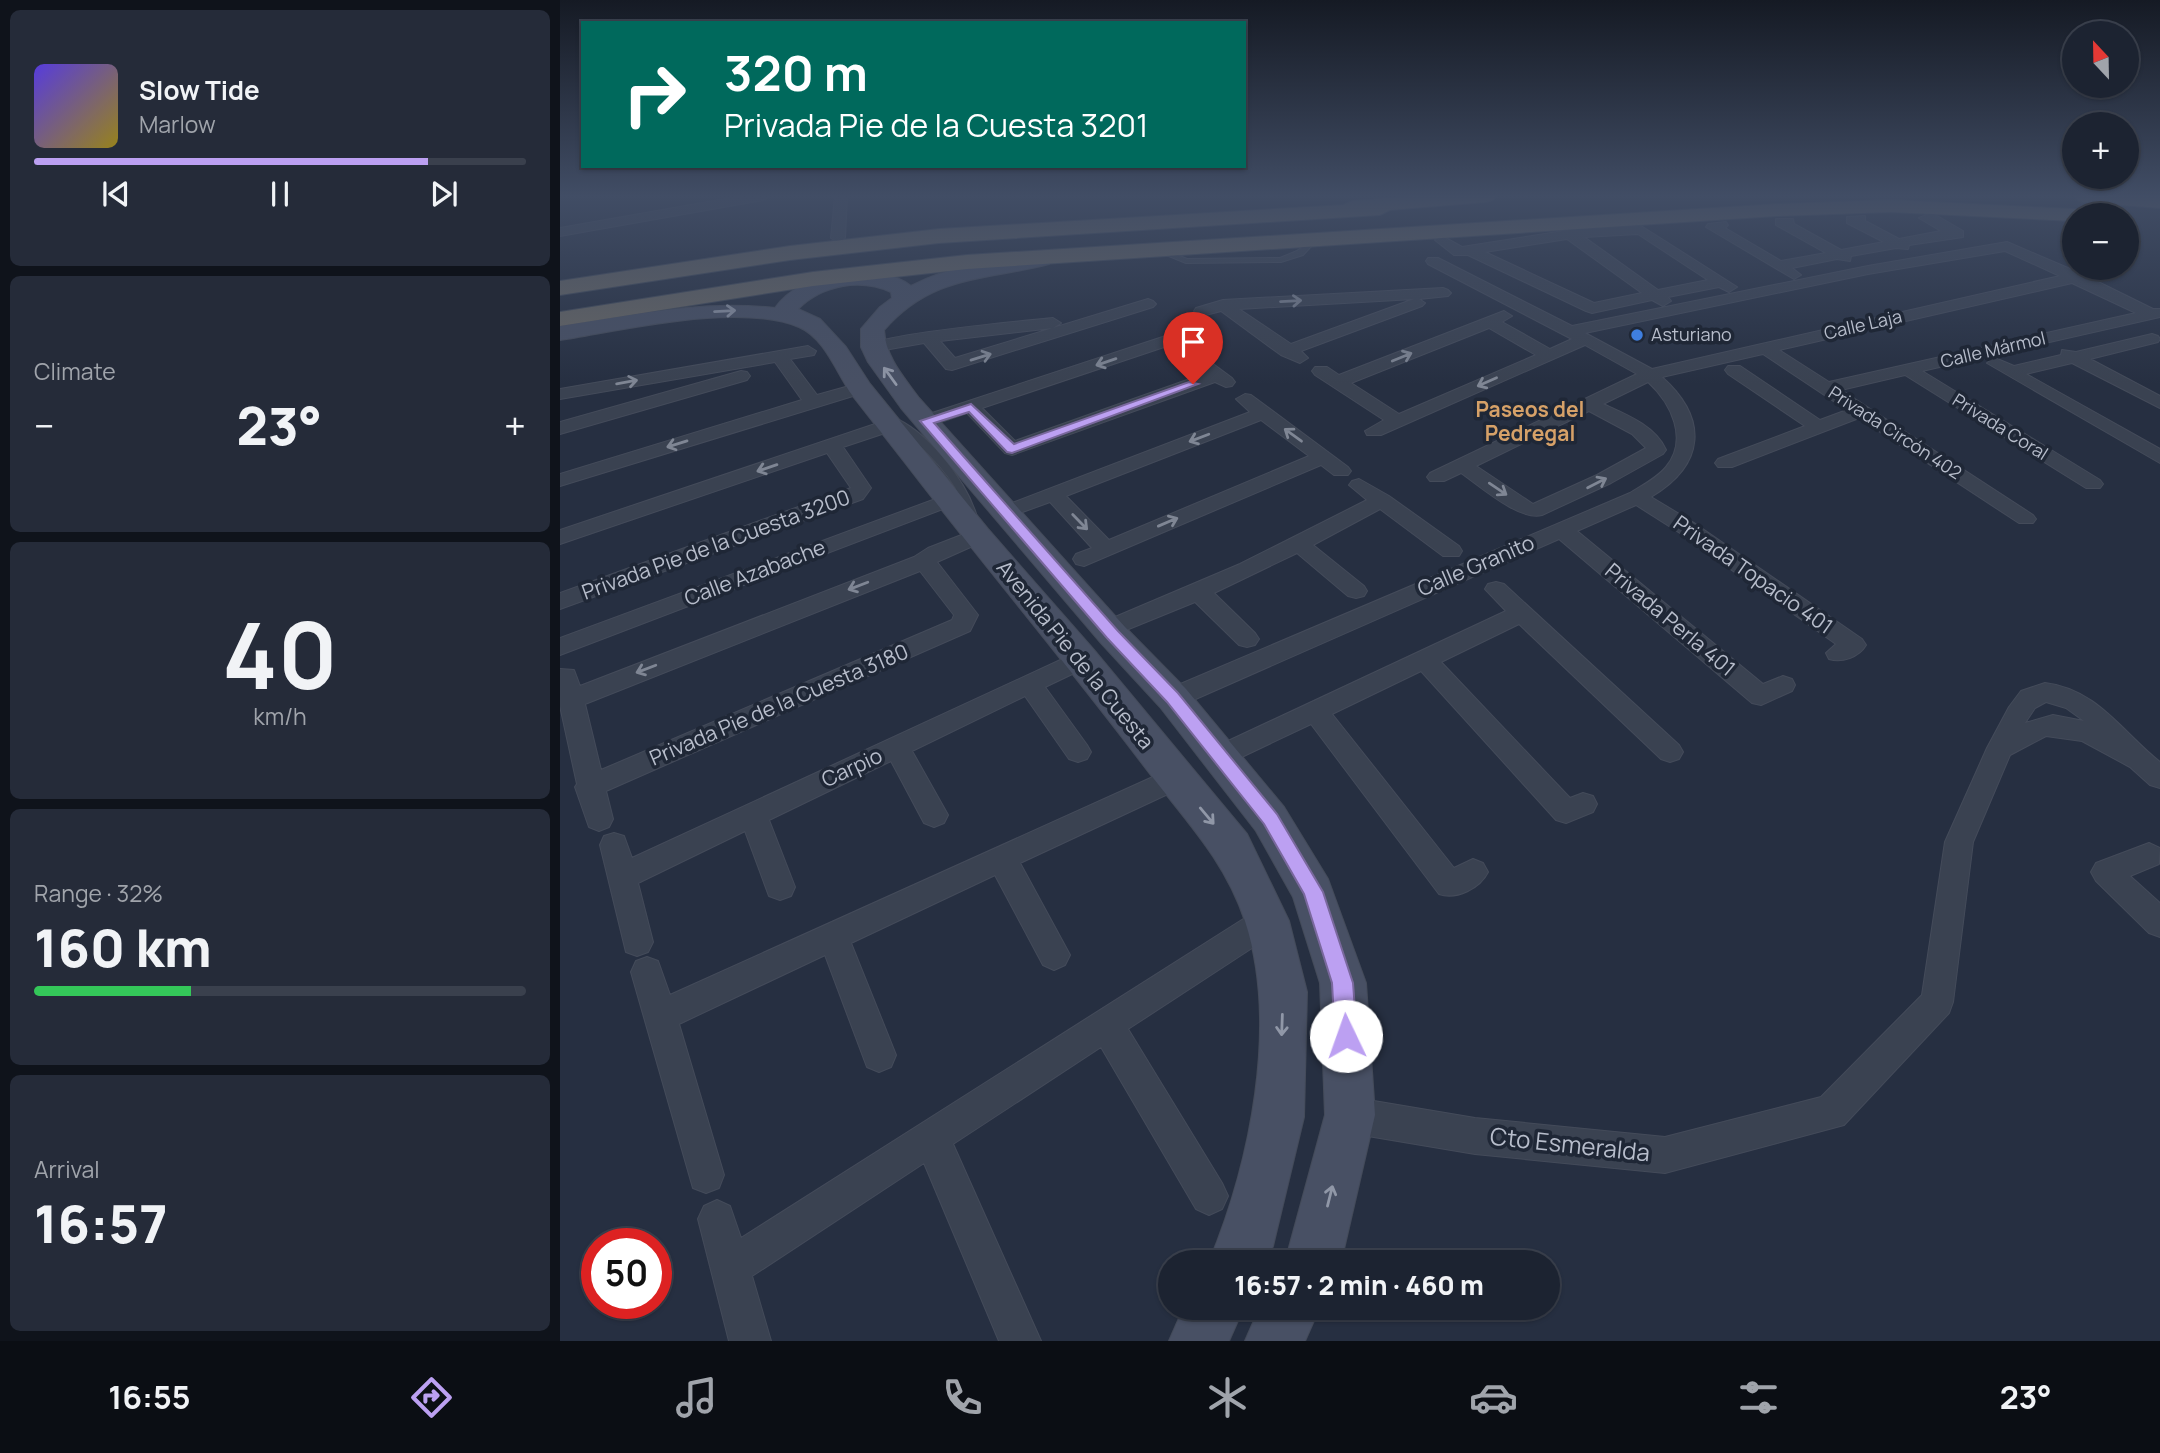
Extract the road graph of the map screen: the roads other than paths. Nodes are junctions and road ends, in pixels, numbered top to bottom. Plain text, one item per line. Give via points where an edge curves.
1 (753, 259) edge
2 (1021, 259) edge
3 (1056, 259) edge
4 (1489, 259) edge
5 (1521, 259) edge
6 (1604, 259) edge
7 (1685, 259) edge
8 (1766, 259) edge
9 (1821, 259) edge
10 (1846, 259) edge
11 (1934, 259) edge
12 (2035, 259) edge
13 (1433, 261) dead end
14 (1780, 267) junction
15 (1868, 270) junction
16 (2062, 270) edge
17 (1794, 275) dead end
18 (2064, 280) edge
19 (2084, 280) edge
20 (1474, 283) junction
21 (560, 288) edge
22 (1443, 293) junction
23 (1566, 295) junction
24 (1655, 295) junction
25 (902, 299) junction
26 (1319, 300) junction
27 (1148, 304) dead end
28 (1223, 305) junction
29 (1675, 310) junction
30 (1202, 311) dead end
31 (2156, 313) edge
32 (789, 316) junction
33 (1106, 318) junction
34 (560, 319) edge
35 (812, 324) junction
36 (1357, 325) junction
37 (2130, 328) dead end
38 (1196, 331) dead end
39 (560, 333) edge
40 (1578, 335) junction
41 (928, 337) junction
42 (873, 338) junction
43 (2047, 338) junction
44 (1170, 340) junction
45 (2156, 341) edge
46 (1764, 347) junction
47 (808, 351) dead end
48 (1287, 351) junction
49 (1549, 355) junction
50 (2082, 356) junction
51 (781, 359) junction
52 (1303, 360) dead end
53 (952, 365) junction
54 (1734, 370) dead end
55 (1908, 370) junction
56 (1321, 371) dead end
57 (931, 372) dead end
58 (1651, 374) junction
59 (1338, 382) junction
60 (860, 388) junction
61 (1826, 388) junction
62 (2160, 391) edge
63 (560, 394) edge
64 (1245, 399) dead end
65 (812, 401) junction
66 (2160, 402) edge
67 (1589, 404) junction
68 (971, 407) junction
69 (1860, 411) junction
70 (918, 412) junction
71 (1263, 413) junction
72 (886, 420) junction
73 (1398, 421) junction
74 (1817, 426) junction
75 (560, 428) edge
76 (1374, 431) dead end
77 (832, 446) junction
78 (1323, 457) junction
79 (2160, 457) edge
80 (1725, 463) dead end
81 (1462, 465) junction
82 (1341, 471) dead end
83 (1437, 477) dead end
84 (560, 480) edge
85 (2093, 484) dead end
86 (1359, 485) dead end
87 (1054, 495) junction
88 (1637, 497) junction
89 (949, 500) junction
90 (1382, 500) junction
91 (2026, 519) dead end
92 (992, 524) junction
93 (1561, 529) junction
94 (560, 537) edge
95 (1299, 544) junction
96 (1105, 549) junction
97 (1451, 551) dead end
98 (1084, 559) dead end
99 (922, 562) junction
100 (1496, 589) dead end
101 (1356, 591) dead end
102 (1199, 592) junction
103 (560, 601) edge
104 (1522, 613) junction
105 (1247, 639) dead end
106 (1095, 644) junction
107 (560, 647) edge
108 (1838, 653) dead end
109 (1425, 660) junction
110 (1030, 684) junction
111 (1783, 685) dead end
112 (1173, 698) junction
113 (1315, 710) junction
114 (897, 747) junction
115 (1077, 752) dead end
116 (1670, 752) dead end
117 (1220, 756) junction
118 (2149, 769) edge
119 (1175, 778) junction
120 (589, 787) junction
121 (1583, 804) dead end
122 (753, 815) junction
123 (934, 815) dead end
124 (599, 819) dead end
125 (614, 845) dead end
126 (2149, 855) dead end
127 (1002, 859) junction
128 (1473, 872) dead end
129 (623, 876) junction
130 (780, 887) dead end
131 (1267, 921) junction
132 (2160, 923) edge
133 (833, 936) junction
134 (1054, 955) dead end
135 (660, 1016) junction
136 (1106, 1023) junction
137 (879, 1055) dead end
138 (1350, 1115) junction
139 (932, 1138) junction
140 (706, 1175) dead end
141 (1209, 1196) dead end
142 (718, 1219) dead end
143 (1243, 1250) edge
144 (1316, 1250) edge
145 (731, 1267) junction
146 (1208, 1320) edge
147 (1284, 1320) edge
148 (750, 1341) edge
149 (1020, 1341) edge
150 (1198, 1341) edge
151 (1274, 1341) edge

1 - 21 highway
2 - 34 highway via 813,279
3 - 25 main road via 969,273
4 - 23 street
5 - 23 street
6 - 24 street
7 - 24 street via 1725,285
8 - 14 street
9 - 14 street
10 - 15 street
11 - 15 street
12 - 16 street
13 - 20 street, Calle Granito
14 - 17 street
15 - 29 street
18 - 46 street, Calle Laja
19 - 31 street
20 - 22 street
20 - 40 street, Calle Granito
22 - 26 street
22 - 36 street
23 - 24 street via 1592,308
24 - 29 street
25 - 32 main road via 902,289 891,282 860,279 804,293 786,308
25 - 42 main road via 881,317
28 -> 26 street
26 - 36 street
27 - 33 street
28 - 30 street
28 - 48 street
29 - 40 street
31 - 43 street, Calle Mármol
32 - 35 main road, Avenida Pie de la Cuesta
39 -> 32 main road, Avenida Pie de la Cuesta via 692,313 744,311
33 - 41 street
53 -> 33 street
35 - 42 lane via 801,313 810,297 835,288 869,285 891,294 873,317
35 - 60 main road, Avenida Pie de la Cuesta via 838,352
36 - 48 street
37 - 45 street
38 - 44 street
40 - 49 street
40 - 58 street, Calle Granito
41 - 42 street
41 - 53 street
70 -> 42 main road, Avenida Pie de la Cuesta via 880,362
43 - 50 street
43 - 55 street, Calle Mármol
44 -> 68 street
44 - 68 street via 1224,380 1012,449
45 - 50 street
46 - 58 street, Calle Laja
46 - 61 street, Privada Circón 402
47 - 51 street
48 - 52 street
59 -> 49 street via 1497,319
49 -> 73 street
50 - 62 street
50 - 66 street
50 - 79 street via 2003,368
63 -> 51 street
51 - 65 street
51 - 75 street
53 - 57 street
54 - 74 street
55 - 61 street, Calle Mármol
55 - 85 street, Privada Coral
56 - 59 street
58 - 67 street
58 - 88 street, Calle Granito via 1672,395 1683,416 1686,441 1679,463 1659,484
59 - 73 street
60 - 65 street
60 - 72 main road, Avenida Pie de la Cuesta
61 - 69 street, Privada Circón 402
64 - 71 street
65 -> 84 street
67 - 81 street
81 -> 67 street via 1535,511 1656,450 1654,441 1644,433
68 - 70 street
69 - 74 street
69 - 91 street, Privada Circón 402
70 - 92 main road, Avenida Pie de la Cuesta
78 -> 71 street
71 -> 87 street
72 - 77 street
72 - 89 main road, Avenida Pie de la Cuesta
72 - 92 lane via 905,426
73 - 76 street
74 - 80 street
77 -> 94 street
77 - 103 street, Privada Pie de la Cuesta 3200 via 861,488 856,495
78 - 82 street
96 -> 78 street
81 - 83 street
86 - 90 street
87 - 92 street
87 -> 96 street
88 - 93 street, Calle Granito
88 - 108 street, Privada Topacio 401 via 1854,645
89 - 92 main road, Avenida Pie de la Cuesta
89 - 107 street, Calle Azabache
90 - 95 street, Carpio
90 - 97 street
92 - 99 street
92 - 106 main road, Avenida Pie de la Cuesta
93 - 111 street, Privada Perla 401 via 1762,696
93 - 112 street, Calle Granito
95 - 101 street
95 - 102 street, Carpio
96 - 98 street
99 -> 120 street via 568,687
99 - 120 street, Privada Pie de la Cuesta 3180 via 933,569 966,615 975,615 962,625
100 - 104 street
102 - 105 street
102 - 106 street, Carpio
104 - 109 street
104 - 116 street
106 - 110 street, Carpio
106 - 112 main road, Avenida Pie de la Cuesta
106 - 119 main road, Avenida Pie de la Cuesta
109 - 113 street
109 - 121 street via 1566,812
110 - 114 street, Carpio
110 - 115 street
112 - 117 main road, Avenida Pie de la Cuesta
113 - 117 street
113 - 128 street via 1450,885
114 - 122 street, Carpio
114 - 123 street
117 - 138 main road, Avenida Pie de la Cuesta via 1270,819 1313,892 1343,983
118 - 138 street, Cto Esmeralda via 2088,732 2053,725 2000,748 1959,842 1937,1002 1831,1112 1665,1155 1475,1136
119 - 127 street
119 -> 131 main road, Avenida Pie de la Cuesta via 1232,846
120 - 124 street
122 - 129 street, Carpio
122 - 130 street
125 - 129 street
126 - 132 street via 2106,872
127 - 133 street
127 - 134 street
129 - 135 street
131 - 136 street
131 -> 143 main road, Avenida Pie de la Cuesta via 1284,992 1279,1117
133 - 135 street
133 - 137 street
135 - 140 street
136 - 139 street
136 - 141 street
144 -> 138 main road, Avenida Pie de la Cuesta
139 - 145 street
139 - 149 street
142 - 145 street
145 - 148 street
146 - 150 main road
147 - 151 main road

